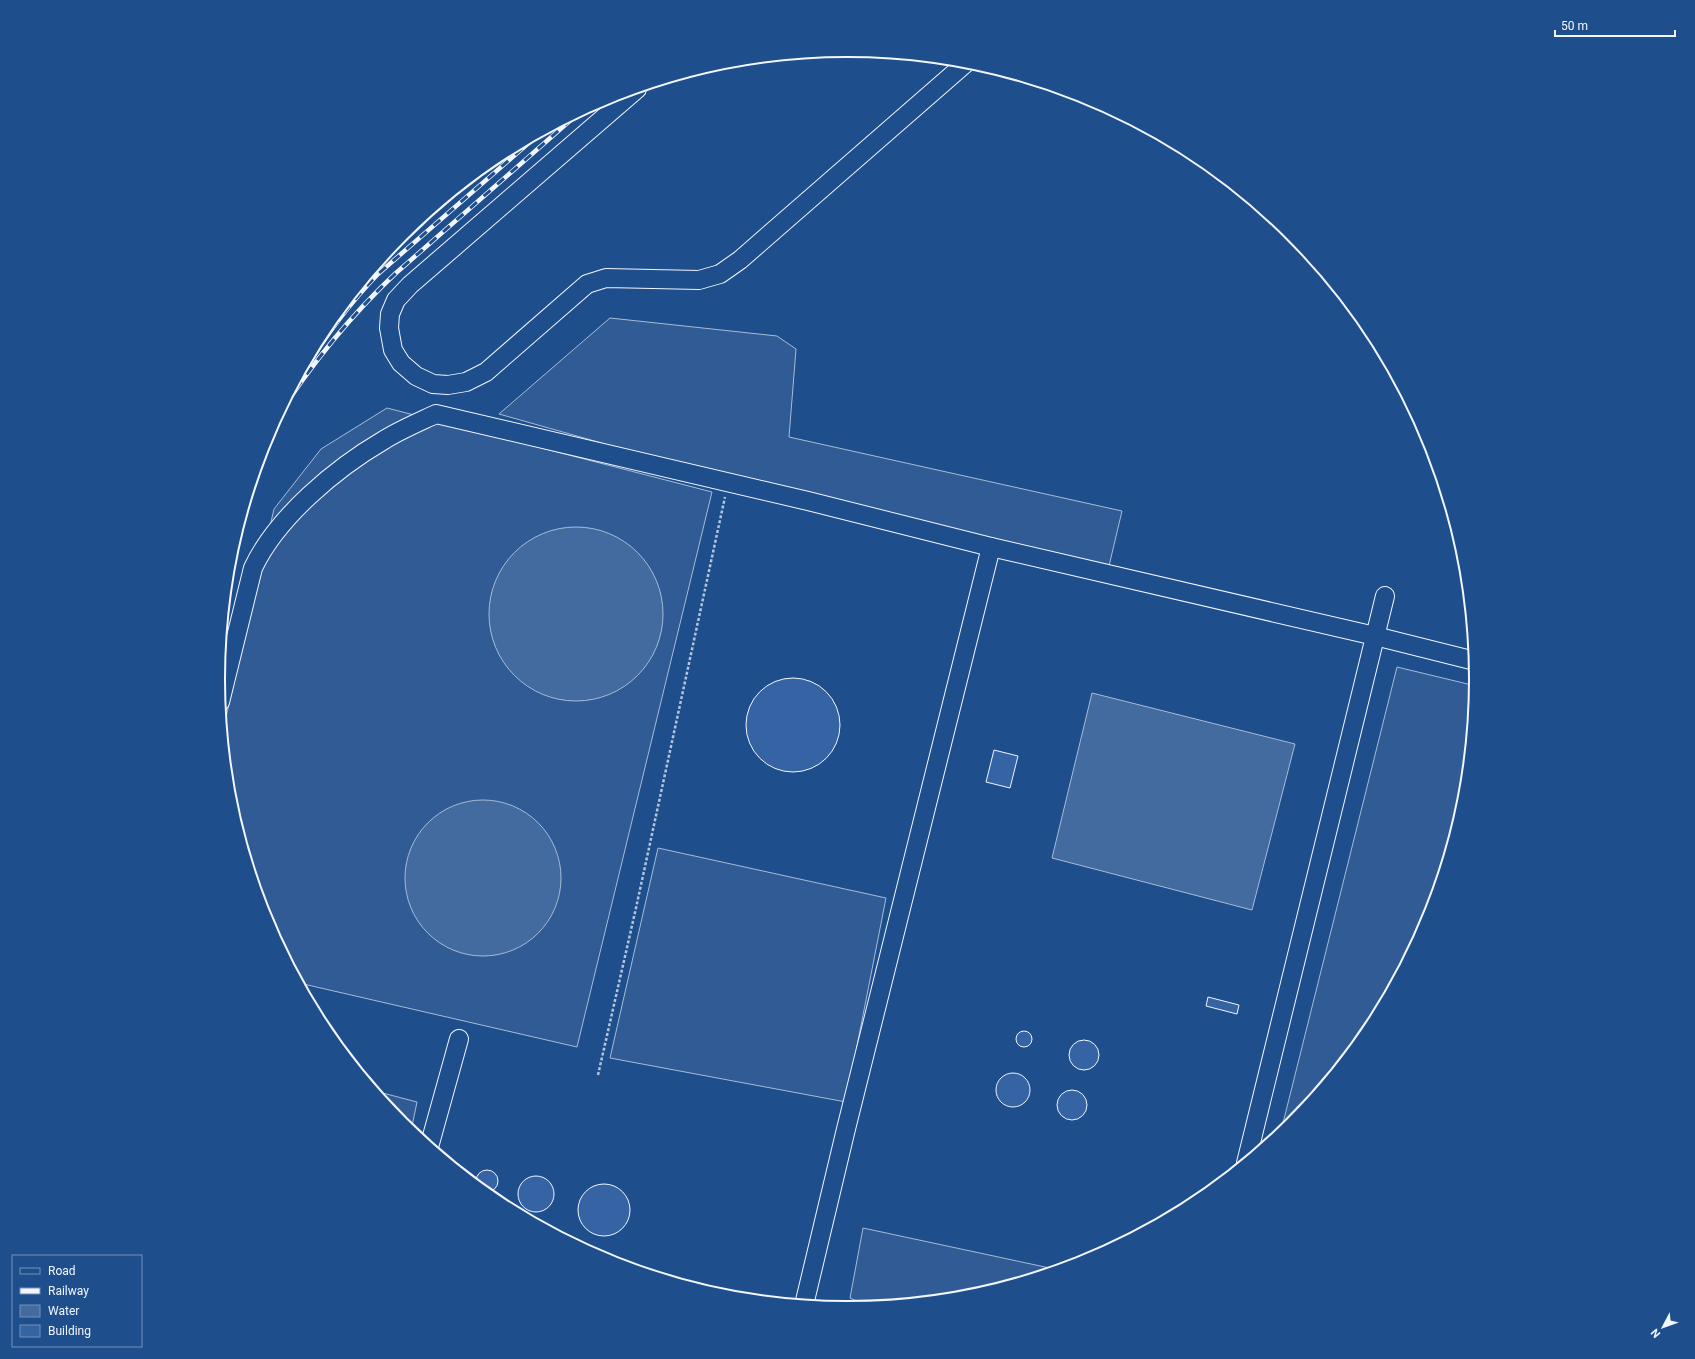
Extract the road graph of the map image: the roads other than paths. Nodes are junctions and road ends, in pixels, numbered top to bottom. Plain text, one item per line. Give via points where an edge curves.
1 (961, 68) edge
2 (628, 97) edge
3 (991, 547) junction
4 (1385, 596) dead end
5 (1375, 636) junction
6 (1470, 660) edge
7 (225, 682) edge
8 (459, 1039) dead end
9 (430, 1142) edge
10 (1247, 1156) edge
11 (805, 1301) edge

1 - 2 lane via 740,260 720,274 699,280 606,278 587,284 486,372 466,382 448,385 433,384 416,376 401,363 392,350 390,314 396,300
3 - 5 lane
3 - 7 lane via 436,414 385,439 350,462 282,524 260,553 253,568
3 - 11 lane via 847,1122
4 - 5 lane
5 - 6 lane
5 - 10 lane
8 - 9 lane

